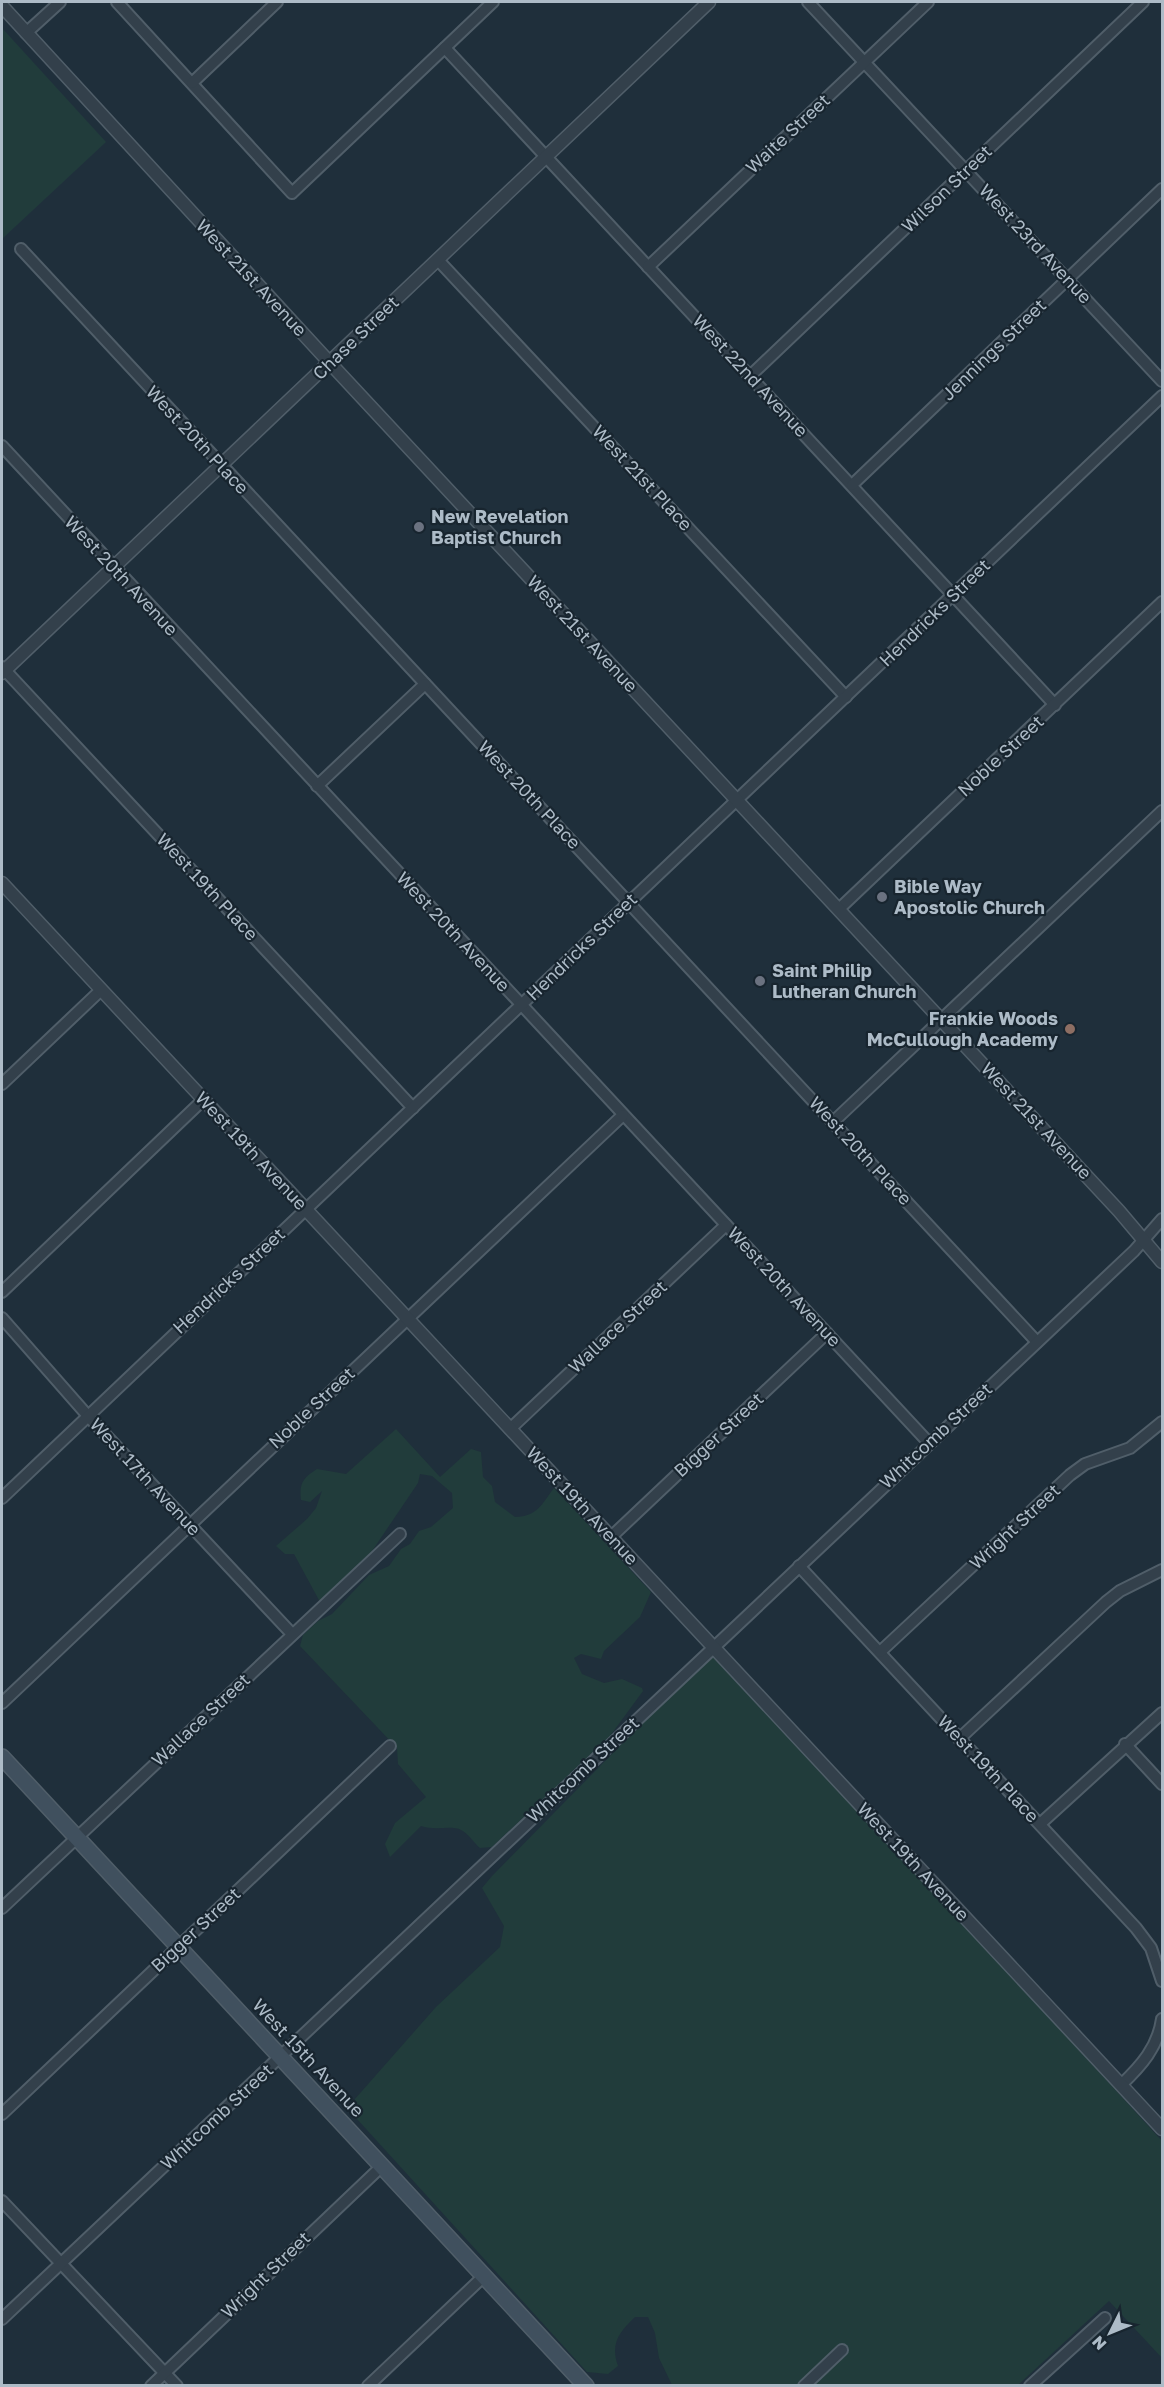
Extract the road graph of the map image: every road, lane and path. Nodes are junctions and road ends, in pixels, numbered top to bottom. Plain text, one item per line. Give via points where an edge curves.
1 (60, 2) edge
2 (117, 2) edge
3 (277, 2) edge
4 (493, 2) edge
5 (709, 2) edge
6 (808, 2) edge
7 (928, 2) edge
8 (1143, 2) edge
9 (2, 6) edge
10 (26, 33) junction
11 (445, 48) junction
12 (865, 62) junction
13 (192, 83) junction
14 (546, 157) junction
15 (966, 171) junction
16 (1162, 189) edge
17 (21, 249) dead end
18 (438, 260) junction
19 (648, 267) junction
20 (1068, 280) junction
21 (330, 363) junction
22 (750, 376) junction
23 (1162, 381) edge
24 (1162, 396) edge
25 (2, 446) edge
26 (221, 465) junction
27 (852, 485) junction
28 (113, 567) junction
29 (953, 595) junction
30 (1162, 602) edge
31 (2, 670) edge
32 (426, 684) junction
33 (846, 697) junction
34 (1054, 705) junction
35 (317, 786) junction
36 (737, 800) junction
37 (1162, 811) edge
38 (2, 883) edge
39 (629, 903) junction
40 (839, 909) junction
41 (101, 990) junction
42 (522, 1006) junction
43 (941, 1020) junction
44 (2, 1084) edge
45 (203, 1100) junction
46 (413, 1108) junction
47 (623, 1114) junction
48 (833, 1122) junction
49 (306, 1209) junction
50 (1162, 1220) edge
51 (726, 1225) junction
52 (1144, 1240) junction
53 (1162, 1262) edge
54 (2, 1292) edge
55 (2, 1318) edge
56 (407, 1318) junction
57 (827, 1333) junction
58 (1037, 1342) junction
59 (88, 1416) junction
60 (1161, 1426) edge
61 (510, 1429) junction
62 (929, 1443) junction
63 (2, 1497) edge
64 (190, 1524) junction
65 (400, 1534) dead end
66 (611, 1537) junction
67 (799, 1566) junction
68 (1162, 1570) edge
69 (292, 1634) junction
70 (713, 1646) junction
71 (880, 1652) junction
72 (2, 1703) edge
73 (1162, 1713) edge
74 (959, 1739) junction
75 (1125, 1744) junction
76 (390, 1746) dead end
77 (2, 1757) edge
78 (1162, 1784) edge
79 (1040, 1824) junction
80 (76, 1837) junction
81 (2, 1908) edge
82 (178, 1947) junction
83 (1162, 1980) edge
84 (1162, 2019) edge
85 (280, 2057) junction
86 (1122, 2085) junction
87 (2, 2114) edge
88 (1162, 2129) edge
89 (382, 2166) junction
90 (2, 2202) edge
91 (61, 2264) junction
92 (484, 2276) junction
93 (1105, 2318) dead end
94 (2, 2319) edge
95 (842, 2350) dead end
96 (164, 2372) junction
97 (151, 2385) edge
98 (177, 2385) edge
99 (368, 2385) edge
100 (585, 2385) edge
101 (804, 2385) edge
102 (1030, 2385) edge

1 - 10 street
2 - 13 street
3 - 13 street
4 - 11 street
5 - 14 street, Chase Street
6 - 12 street, West 23rd Avenue
7 - 12 street, Waite Street
8 - 15 street, Wilson Street
9 - 10 street, West 21st Avenue
10 - 21 street, West 21st Avenue
11 - 13 street via 292,193
11 - 14 street, West 22nd Avenue
12 - 15 street, West 23rd Avenue
12 - 19 street, Waite Street
14 - 18 street, Chase Street
14 - 19 street, West 22nd Avenue
15 - 20 street, West 23rd Avenue
15 - 22 street, Wilson Street
16 - 20 street, Jennings Street
17 - 26 street, West 20th Place
18 - 21 street, Chase Street
18 - 33 street, West 21st Place
19 - 22 street, West 22nd Avenue
20 - 23 street, West 23rd Avenue
20 - 27 street, Jennings Street
21 - 26 street, Chase Street
21 - 36 street, West 21st Avenue
22 - 27 street, West 22nd Avenue
24 - 29 street, Hendricks Street
25 - 28 street, West 20th Avenue
26 - 28 street, Chase Street
26 - 32 street, West 20th Place
27 - 29 street, West 22nd Avenue
28 - 31 street, Chase Street
28 - 35 street, West 20th Avenue
29 - 33 street, Hendricks Street
29 - 34 street, West 22nd Avenue
30 - 34 street, Noble Street
31 - 46 street, West 19th Place
32 - 35 street
32 - 39 street, West 20th Place
33 - 36 street, Hendricks Street
34 - 40 street, Noble Street
35 - 42 street, West 20th Avenue
36 - 39 street, Hendricks Street
36 - 40 street, West 21st Avenue
37 - 43 street
38 - 41 street, West 19th Avenue
39 - 42 street, Hendricks Street
39 - 48 street, West 20th Place
40 - 43 street, West 21st Avenue
41 - 44 street
41 - 45 street, West 19th Avenue
42 - 46 street, Hendricks Street
42 - 47 street, West 20th Avenue
43 - 48 street
43 - 52 street, West 21st Avenue
45 - 49 street, West 19th Avenue
45 - 54 street
46 - 49 street, Hendricks Street
47 - 51 street, West 20th Avenue
47 - 56 street, Noble Street
48 - 58 street, West 20th Place
49 - 56 street, West 19th Avenue
49 - 59 street, Hendricks Street
50 - 52 street, Whitcomb Street
51 - 57 street, West 20th Avenue
51 - 61 street, Wallace Street
52 - 53 street, West 21st Avenue
52 - 58 street, Whitcomb Street
55 - 59 street, West 17th Avenue
56 - 61 street, West 19th Avenue
56 - 64 street, Noble Street
57 - 62 street, West 20th Avenue
57 - 66 street, Bigger Street
58 - 62 street, Whitcomb Street
59 - 63 street, Hendricks Street
59 - 64 street, West 17th Avenue
60 - 71 street, Wright Street via 1130,1448 1085,1464 1070,1475
61 - 66 street, West 19th Avenue
62 - 67 street, Whitcomb Street
64 - 69 street, West 17th Avenue
64 - 72 street, Noble Street
65 - 69 street, Wallace Street
66 - 70 street, West 19th Avenue
67 - 70 street, Whitcomb Street
67 - 71 street, West 19th Place
68 - 74 street via 1113,1596
69 - 80 street, Wallace Street
70 - 85 street, Whitcomb Street
70 - 86 street, West 19th Avenue
71 - 74 street, West 19th Place
73 - 75 street
74 - 79 street, West 19th Place
75 - 78 street
75 - 79 street
76 - 82 street, Bigger Street
77 - 80 main road, West 15th Avenue
79 - 83 street, West 19th Place via 1144,1938 1157,1959
80 - 81 street, Wallace Street
80 - 82 main road, West 15th Avenue
82 - 85 main road, West 15th Avenue
82 - 87 street, Bigger Street
84 - 86 street via 1145,2060
85 - 89 main road, West 15th Avenue
85 - 91 street, Whitcomb Street
86 - 88 street, West 19th Avenue
89 - 92 main road, West 15th Avenue
89 - 96 street, Wright Street
90 - 91 street
91 - 94 street, Whitcomb Street
91 - 96 street
92 - 99 street
92 - 100 main road, West 15th Avenue
93 - 102 street
95 - 101 street
96 - 97 street, Wright Street
96 - 98 street

